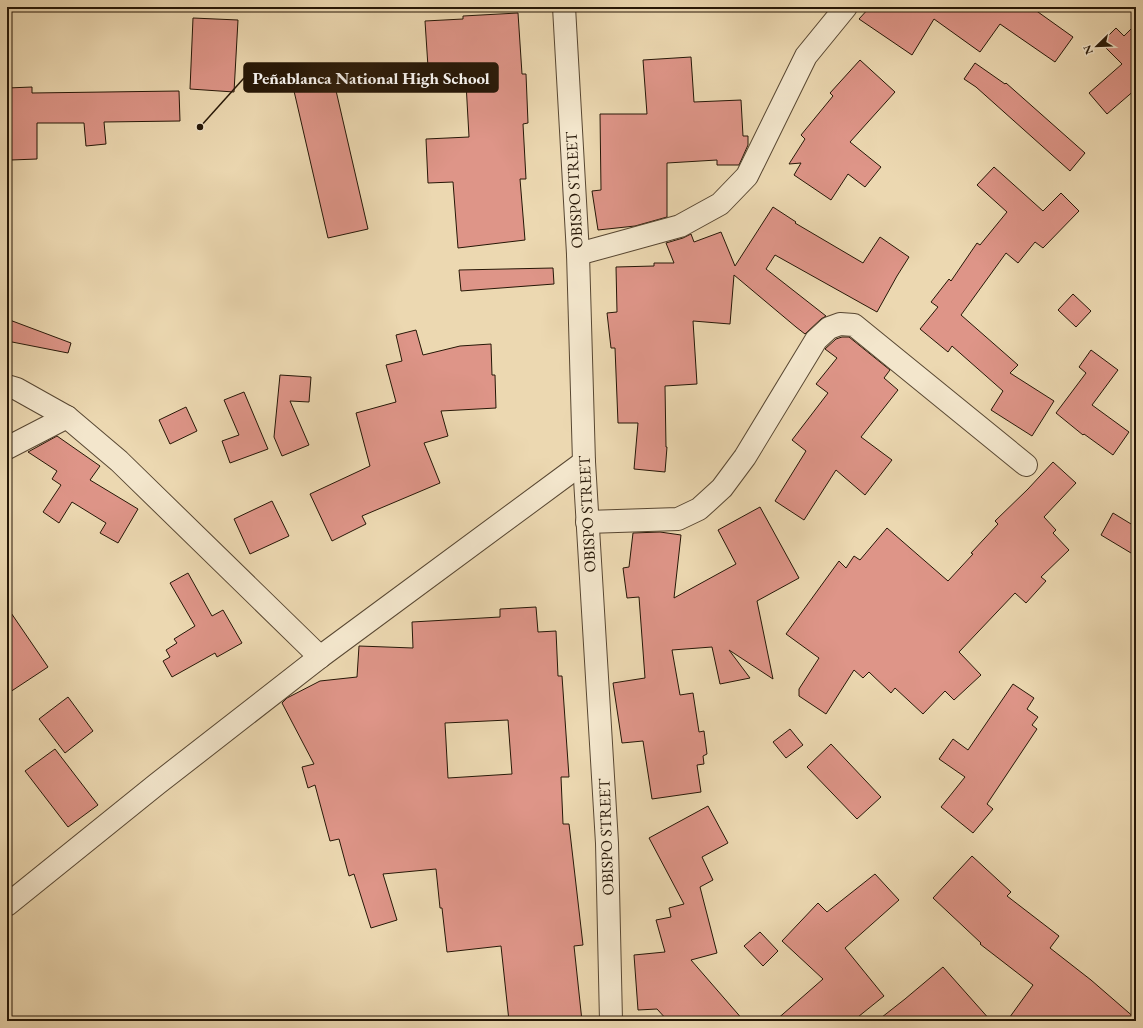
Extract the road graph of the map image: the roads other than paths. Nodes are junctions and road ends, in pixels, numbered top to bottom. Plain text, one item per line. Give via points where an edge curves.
1 (564, 7) edge
2 (846, 7) edge
3 (578, 254) junction
4 (7, 386) edge
5 (67, 418) junction
6 (7, 448) edge
7 (584, 462) junction
8 (1026, 465) dead end
9 (587, 522) junction
10 (320, 658) junction
11 (7, 905) edge
12 (611, 1021) edge

1 - 3 street, OBISPO STREET
2 - 3 street via 806,56 747,176 720,204 680,226
3 - 7 street, OBISPO STREET
4 - 5 street via 17,389
5 - 6 street
5 - 10 street via 119,461
7 - 9 street, OBISPO STREET
7 - 10 street
8 - 9 street via 854,325 840,324 829,328 816,340 745,457 722,488 699,509 678,519
9 - 12 street, OBISPO STREET via 607,843
10 - 11 street via 157,784

